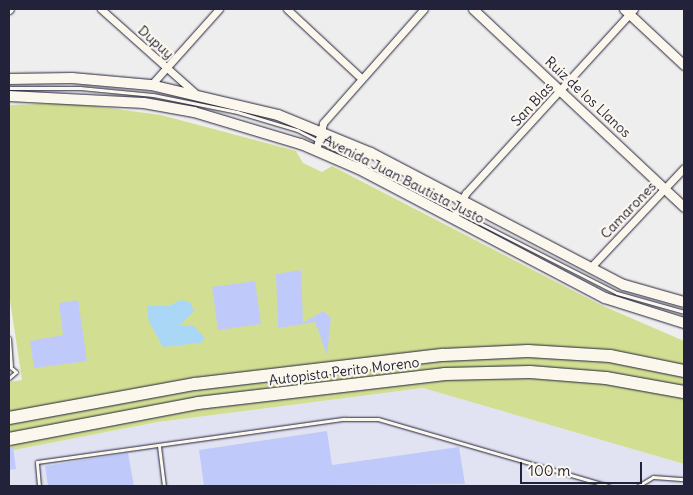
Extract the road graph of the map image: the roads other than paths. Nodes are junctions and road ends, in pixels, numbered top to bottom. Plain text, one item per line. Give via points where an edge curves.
1 (101, 9) edge
2 (220, 9) edge
3 (287, 9) edge
4 (424, 9) edge
5 (473, 9) edge
6 (629, 10) edge
7 (684, 65) edge
8 (166, 67) junction
9 (360, 78) junction
10 (9, 79) edge
11 (151, 85) junction
12 (9, 88) edge
13 (562, 90) junction
14 (195, 93) junction
15 (9, 96) edge
16 (318, 140) junction
17 (684, 168) edge
18 (666, 189) junction
19 (684, 207) edge
20 (458, 210) junction
21 (590, 268) junction
22 (684, 302) edge
23 (684, 312) edge
24 (671, 321) junction
25 (684, 323) edge
26 (684, 328) edge
27 (9, 338) edge
28 (10, 366) edge
29 (684, 370) edge
30 (9, 378) edge
31 (684, 392) edge
32 (9, 418) edge
33 (9, 439) edge
34 (159, 446) junction
35 (684, 479) edge
36 (38, 486) edge
37 (164, 486) edge
38 (608, 486) edge
39 (638, 486) edge

1 - 8 street, Dupuy
2 - 8 street
3 - 9 street
4 - 9 street
5 - 13 street, Ruiz de los Llanos
6 - 7 street
6 - 13 street, San Blas
8 - 11 street
8 - 14 street, Dupuy
9 - 16 street
10 - 11 main road, Avenida Juan Bautista Justo via 72,78
11 - 14 main road, Avenida Juan Bautista Justo
12 - 16 lane via 80,88 153,95 237,112
13 - 18 street, Ruiz de los Llanos
13 - 20 street, San Blas
14 - 16 main road, Avenida Juan Bautista Justo
15 - 16 main road, Avenida Juan Bautista Justo via 74,96 169,107
16 - 20 main road, Avenida Juan Bautista Justo
16 - 20 main road, Avenida Juan Bautista Justo
17 - 18 street, Camarones
18 - 19 street, Ruiz de los Llanos
18 - 21 street, Camarones
20 - 21 main road, Avenida Juan Bautista Justo
20 - 23 lane via 628,298
20 - 24 main road, Avenida Juan Bautista Justo via 605,298
21 - 22 main road, Avenida Juan Bautista Justo via 645,294
24 - 25 main road, Avenida Juan Bautista Justo
24 - 26 street
27 - 28 lane
28 - 30 lane via 16,372
29 - 32 highway, Autopista Perito Moreno via 601,356 528,351 443,355 195,384
31 - 33 highway, Autopista Perito Moreno via 606,378 530,372 445,374 198,403
34 - 36 lane via 38,462
34 - 37 lane
34 - 38 lane via 344,419 378,419
35 - 39 lane via 653,477

